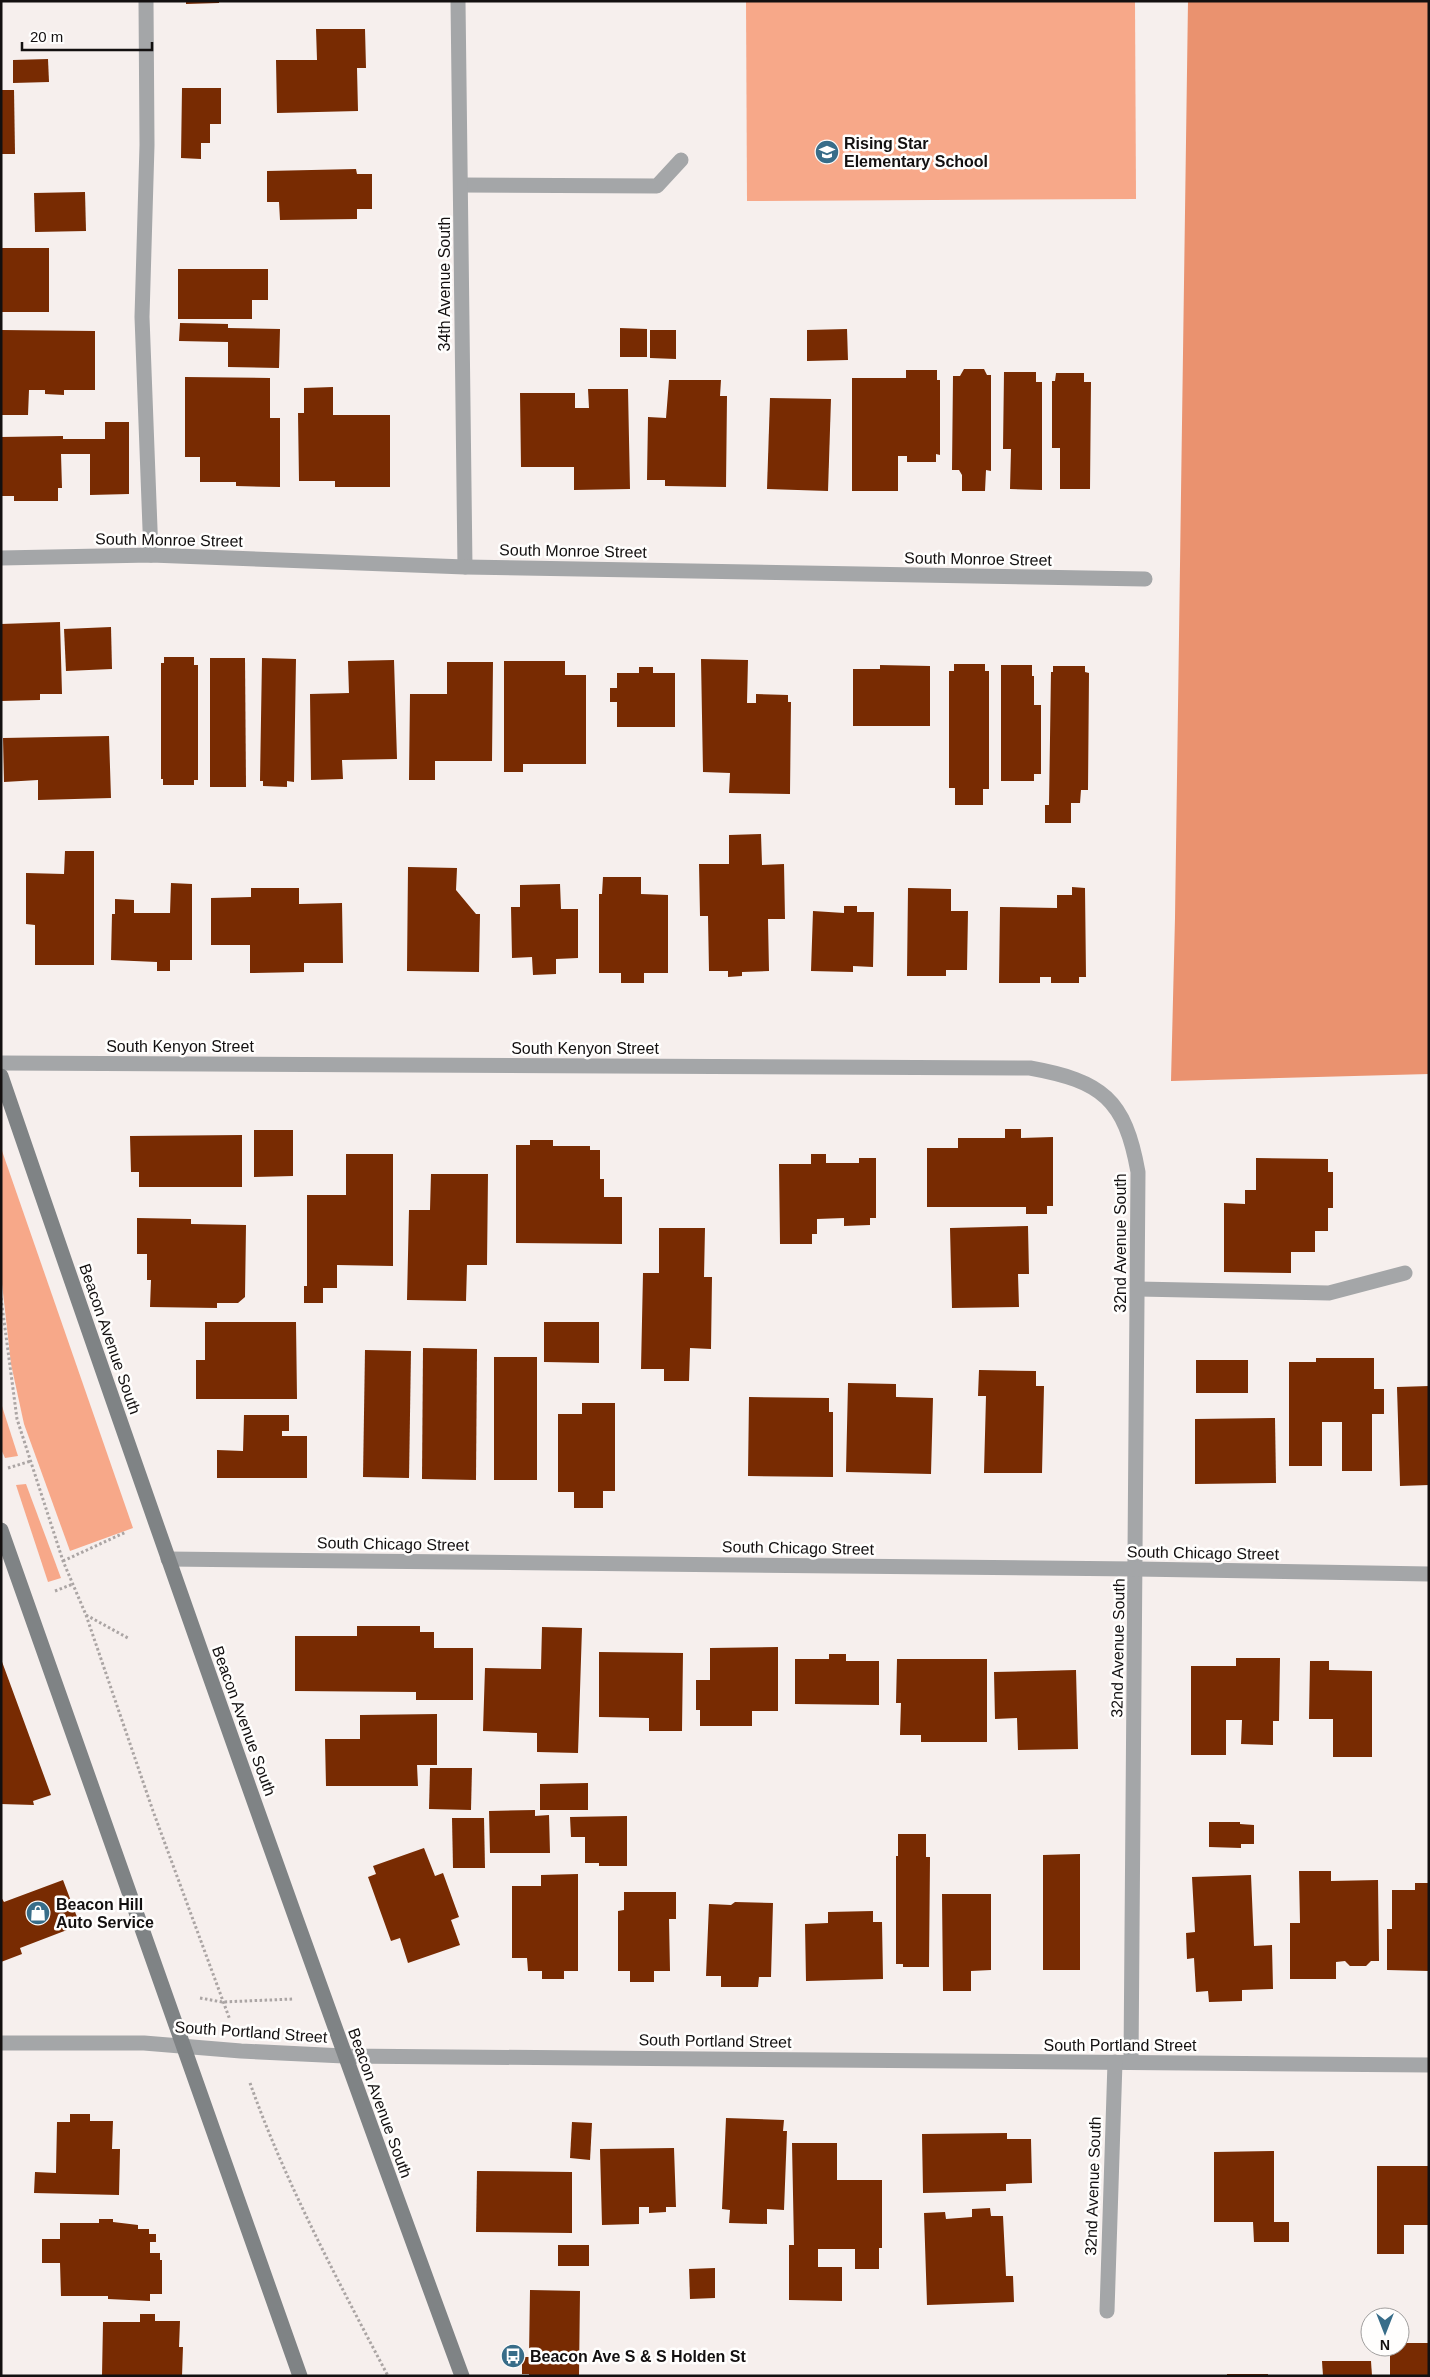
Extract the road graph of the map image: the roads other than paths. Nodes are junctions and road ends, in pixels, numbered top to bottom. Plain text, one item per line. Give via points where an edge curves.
1 (146, 1) edge
2 (458, 1) edge
3 (682, 160) dead end
4 (461, 185) junction
5 (152, 555) junction
6 (1, 558) edge
7 (465, 567) junction
8 (1145, 579) dead end
9 (1, 1063) edge
10 (1, 1076) edge
11 (1133, 1145) joint
12 (1405, 1273) dead end
13 (1138, 1289) junction
14 (1, 1530) edge
15 (168, 1558) junction
16 (7, 1563) edge
17 (1136, 1569) junction
18 (1429, 1574) edge
19 (1, 2043) edge
20 (185, 2046) junction
21 (344, 2056) junction
22 (1115, 2062) junction
23 (1132, 2062) junction
24 (1429, 2065) edge
25 (1107, 2311) dead end
26 (300, 2376) edge
27 (462, 2376) edge

1 - 5 street via 147,145 142,317
2 - 4 street, 34th Avenue South
3 - 4 street via 657,186
4 - 7 street, 34th Avenue South
5 - 6 street, South Monroe Street
5 - 7 street, South Monroe Street
7 - 8 street, South Monroe Street
9 - 11 street, South Kenyon Street via 1030,1068 1066,1074 1094,1086 1125,1122
10 - 15 main road, Beacon Avenue South
11 - 13 street, 32nd Avenue South via 1138,1172
12 - 13 street via 1329,1293
13 - 17 street, 32nd Avenue South
14 - 16 main road
15 - 17 street, South Chicago Street
15 - 21 main road, Beacon Avenue South
16 - 20 main road
17 - 18 street, South Chicago Street
17 - 23 street, 32nd Avenue South
19 - 20 street, South Portland Street
20 - 21 street, South Portland Street
20 - 26 main road
21 - 22 street, South Portland Street
21 - 27 main road, Beacon Avenue South
22 - 23 street, South Portland Street
22 - 25 street, 32nd Avenue South
23 - 24 street, South Portland Street

